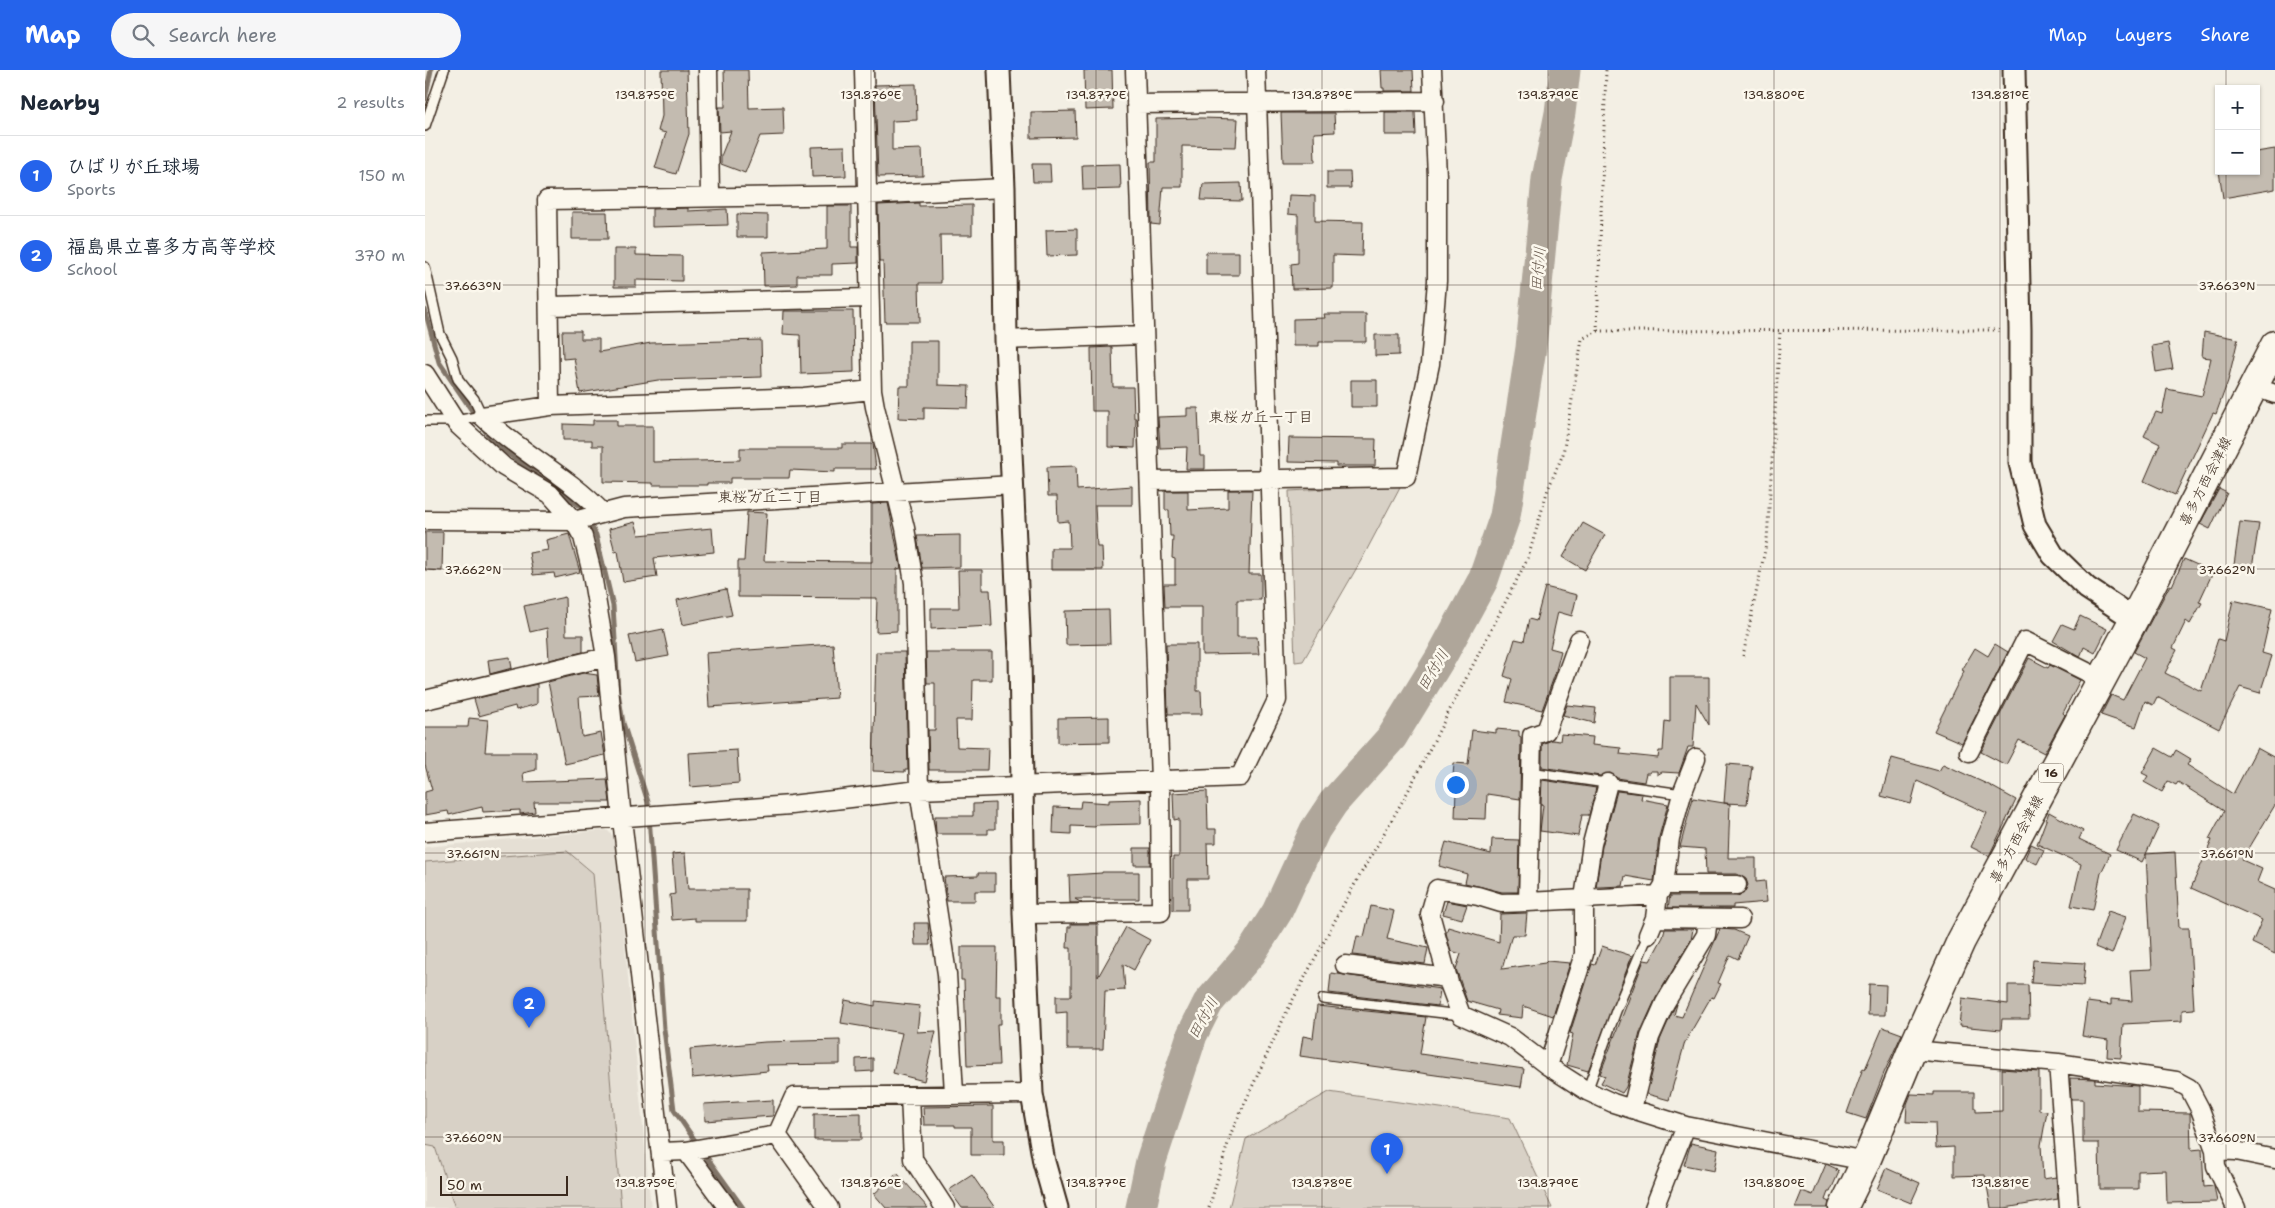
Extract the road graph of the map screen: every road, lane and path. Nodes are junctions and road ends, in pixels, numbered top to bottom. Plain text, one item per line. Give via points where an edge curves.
1 (444, 70) edge
2 (708, 70) edge
3 (864, 70) edge
4 (999, 70) edge
5 (1135, 70) edge
6 (1256, 70) edge
7 (1432, 70) edge
8 (1606, 70) edge
9 (2014, 70) edge
10 (1435, 101) junction
11 (1257, 102) junction
12 (1136, 104) junction
13 (425, 126) edge
14 (1004, 188) junction
15 (867, 195) junction
16 (709, 196) junction
17 (425, 267) edge
18 (869, 298) junction
19 (550, 306) junction
20 (2020, 330) junction
21 (1597, 331) junction
22 (1780, 332) junction
23 (1143, 335) junction
24 (1006, 340) junction
25 (2275, 345) edge
26 (425, 374) edge
27 (872, 390) junction
28 (2265, 390) edge
29 (550, 406) junction
30 (482, 416) junction
31 (455, 421) junction
32 (425, 422) edge
33 (1270, 478) junction
34 (1150, 481) junction
35 (1013, 485) junction
36 (897, 493) junction
37 (603, 513) junction
38 (425, 520) edge
39 (575, 521) junction
40 (2134, 619) junction
41 (1579, 640) dead end
42 (1743, 656) dead end
43 (606, 657) junction
44 (2101, 679) junction
45 (425, 700) edge
46 (1969, 752) dead end
47 (1696, 758) dead end
48 (1530, 772) junction
49 (1160, 781) junction
50 (1608, 783) junction
51 (1023, 787) junction
52 (919, 790) junction
53 (1682, 794) junction
54 (622, 819) junction
55 (425, 832) edge
56 (1737, 884) dead end
57 (1661, 890) junction
58 (1584, 898) junction
59 (1528, 902) junction
60 (1024, 914) junction
61 (1655, 918) junction
62 (1708, 919) junction
63 (1740, 919) dead end
64 (1648, 935) joint
65 (1345, 965) dead end
66 (1448, 978) junction
67 (1323, 999) dead end
68 (1461, 1015) junction
69 (1912, 1050) junction
70 (2058, 1063) junction
71 (1548, 1066) junction
72 (1587, 1090) junction
73 (954, 1093) junction
74 (1032, 1094) junction
75 (910, 1096) junction
76 (1632, 1109) junction
77 (1686, 1126) junction
78 (777, 1135) junction
79 (2215, 1150) junction
80 (686, 1151) junction
81 (662, 1152) junction
82 (2275, 1159) edge
83 (1866, 1161) junction
84 (667, 1208) edge
85 (728, 1208) edge
86 (829, 1208) edge
87 (945, 1208) edge
88 (1057, 1208) edge
89 (1209, 1208) edge
90 (1654, 1208) edge
91 (1843, 1208) edge
92 (2069, 1208) edge
93 (2236, 1208) edge

1 - 13 lane
2 - 16 street
3 - 15 street
4 - 14 street
5 - 12 street
6 - 11 street
7 - 10 street
8 - 21 path
9 - 20 street
10 - 11 street
10 - 33 street via 1437,281 1430,364 1406,477
11 - 12 street
11 - 33 street
12 - 23 street
14 - 15 street
14 - 24 street
15 - 16 street
15 - 18 street
16 - 19 street via 547,200
17 - 30 lane via 440,334 458,379
18 - 19 street
18 - 27 street
19 - 29 street
20 - 22 path
20 - 40 street via 2020,463 2035,526 2053,555 2087,588
21 - 22 path
21 - 89 path via 1582,339 1563,454 1528,558 1411,786 1287,1011 1231,1132
22 - 42 path via 1767,540
23 - 24 street
23 - 34 street
24 - 35 street
25 - 28 main road, 喜多方西会津線 / 16
26 - 31 street
27 - 29 street via 804,397
27 - 36 street
28 - 40 main road, 喜多方西会津線 / 16
29 - 30 street
30 - 31 lane
30 - 37 street via 499,432 568,481
31 - 32 lane
31 - 39 street via 504,467 550,494
33 - 34 street
33 - 49 street via 1277,700 1239,777
34 - 49 street
35 - 36 street
35 - 51 street
36 - 37 street via 624,508
36 - 52 street via 914,583
37 - 39 street
38 - 39 street
39 - 43 street via 583,537 591,569
40 - 44 main road, 喜多方西会津線 / 16
41 - 48 street via 1545,731 1532,736
43 - 45 street
43 - 54 street
44 - 46 street via 2025,641
44 - 69 main road, 喜多方西会津線 / 16 via 1961,941
47 - 53 street
48 - 50 lane
48 - 59 street
49 - 51 street
49 - 60 street via 1161,912
50 - 53 lane
50 - 58 street via 1592,844
51 - 52 street
51 - 60 street
52 - 54 street
52 - 73 street via 947,974
53 - 57 street via 1669,838
54 - 55 street
54 - 81 street
56 - 57 street
57 - 58 street
57 - 61 street
58 - 59 street
58 - 71 street via 1584,954
59 - 66 street via 1501,903 1437,889 1430,914
60 - 74 street
61 - 62 street
61 - 64 street
62 - 63 street
62 - 76 street via 1706,935 1665,1003 1650,1037
64 - 72 lane
65 - 66 street
66 - 68 street
67 - 68 lane
68 - 71 street via 1510,1036
69 - 70 street
69 - 83 main road, 喜多方西会津線 / 16
70 - 79 street via 2176,1081 2189,1088
70 - 92 street
71 - 72 street
72 - 76 street
73 - 74 street
73 - 75 street
74 - 88 street via 1044,1162
75 - 78 street via 794,1097
75 - 87 street via 913,1159
76 - 77 street
77 - 83 street
77 - 90 street
78 - 80 street
78 - 86 street
79 - 82 street
79 - 93 street via 2216,1166
80 - 81 street
80 - 85 street
81 - 84 street
83 - 91 main road, 喜多方西会津線 / 16

